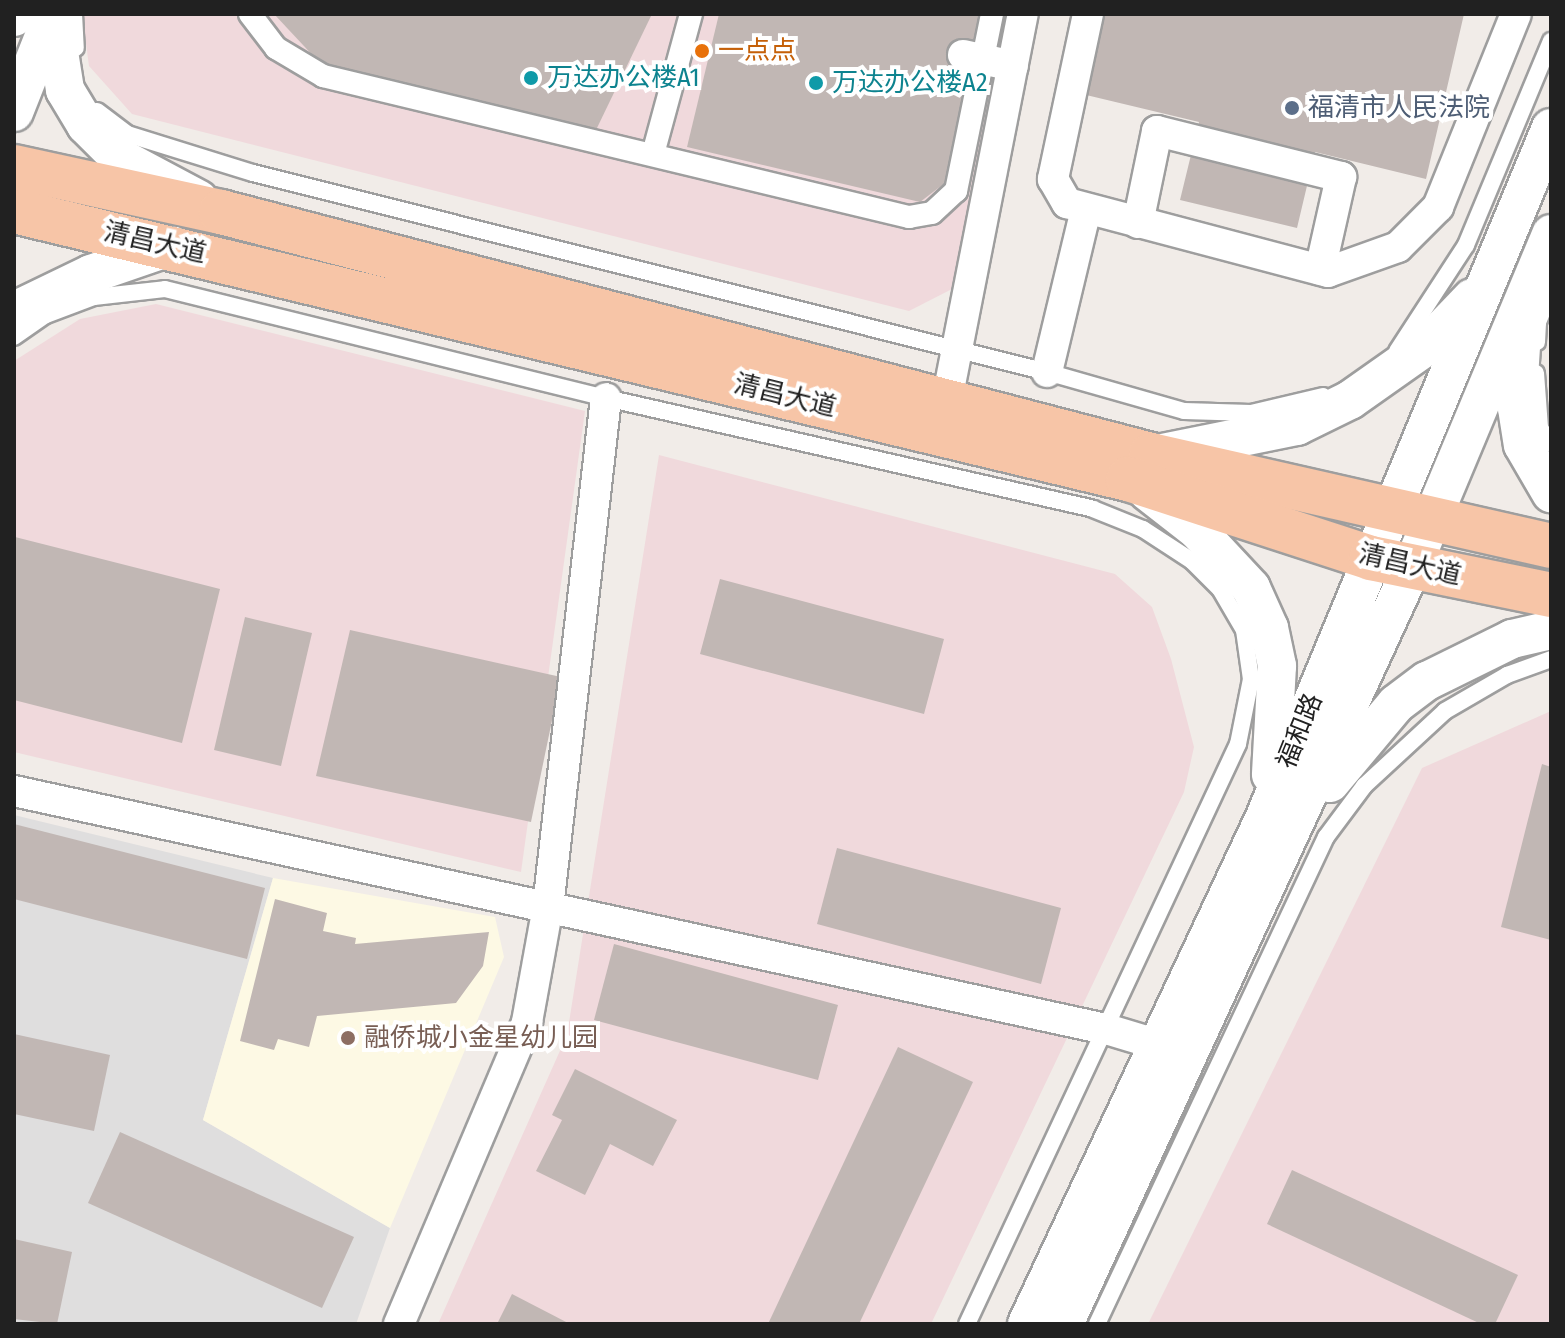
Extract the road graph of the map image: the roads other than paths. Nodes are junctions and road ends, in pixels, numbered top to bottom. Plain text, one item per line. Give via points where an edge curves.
1 (53, 14) edge
2 (74, 14) edge
3 (250, 14) edge
4 (691, 14) edge
5 (992, 14) edge
6 (1023, 14) edge
7 (1088, 14) edge
8 (1516, 14) edge
9 (1551, 41) edge
10 (973, 57) junction
11 (1013, 66) junction
12 (14, 112) edge
13 (1551, 128) edge
14 (653, 154) junction
15 (14, 167) edge
16 (1086, 210) junction
17 (14, 211) edge
18 (221, 212) junction
19 (1138, 223) junction
20 (1551, 234) edge
21 (173, 246) junction
22 (1320, 270) junction
23 (1491, 273) junction
24 (1539, 291) edge
25 (14, 311) edge
26 (14, 337) edge
27 (956, 351) junction
28 (1047, 372) junction
29 (606, 398) junction
30 (947, 400) junction
31 (1551, 444) edge
32 (1139, 467) junction
33 (1551, 493) edge
34 (1413, 514) junction
35 (1551, 546) edge
36 (1392, 563) junction
37 (1551, 595) edge
38 (1551, 630) edge
39 (1551, 659) edge
40 (14, 791) edge
41 (1275, 830) junction
42 (548, 907) junction
43 (1106, 1029) junction
44 (1159, 1045) junction
45 (399, 1324) edge
46 (967, 1324) edge
47 (1027, 1324) edge
48 (1064, 1324) edge
49 (1097, 1324) edge

1 - 12 street
1 - 18 street via 65,90 86,125 117,156
2 - 27 lane via 82,88 100,116 127,134 253,173
3 - 14 street via 276,48 323,76
4 - 14 street
5 - 10 street
6 - 11 street
7 - 16 street via 1053,179 1067,203
8 - 22 street via 1438,207 1398,247 1328,272
9 - 28 lane via 1466,245 1399,349 1361,381 1312,400 1251,413 1184,411
10 - 11 street
10 - 14 street via 956,191 932,213 909,217
11 - 27 street
13 - 23 street, 福和路
15 - 18 main road, 清昌大道
16 - 19 street
16 - 28 street
17 - 21 main road, 清昌大道
18 - 30 main road, 清昌大道
19 - 22 street
19 - 22 street via 1157,131 1341,177
20 - 24 street, 福和路
21 - 25 street via 91,274
21 - 32 main road, 清昌大道
23 - 32 street via 1425,347 1350,400 1297,426
23 - 34 street, 福和路
24 - 31 lane via 1536,379 1540,428
24 - 33 street via 1517,408 1523,445
24 - 34 street, 福和路
26 - 29 lane via 46,315 94,297 165,289
27 - 28 lane
27 - 30 street
29 - 42 street
29 - 43 lane via 1093,509 1143,529 1192,561 1220,589 1244,630 1251,679 1238,744
30 - 32 main road, 清昌大道
32 - 34 main road, 清昌大道
32 - 36 main road, 清昌大道
32 - 41 street via 1251,588 1269,628 1277,666
34 - 35 main road, 清昌大道
34 - 36 street, 福和路
36 - 37 main road, 清昌大道
36 - 41 street, 福和路
38 - 41 street via 1478,653 1396,704
39 - 49 lane via 1507,675 1445,711 1373,776 1326,837
40 - 42 street
41 - 44 street, 福和路
41 - 48 street, 福和路
42 - 43 street
42 - 45 street via 527,1022
43 - 44 street
43 - 46 lane
44 - 47 street, 福和路

